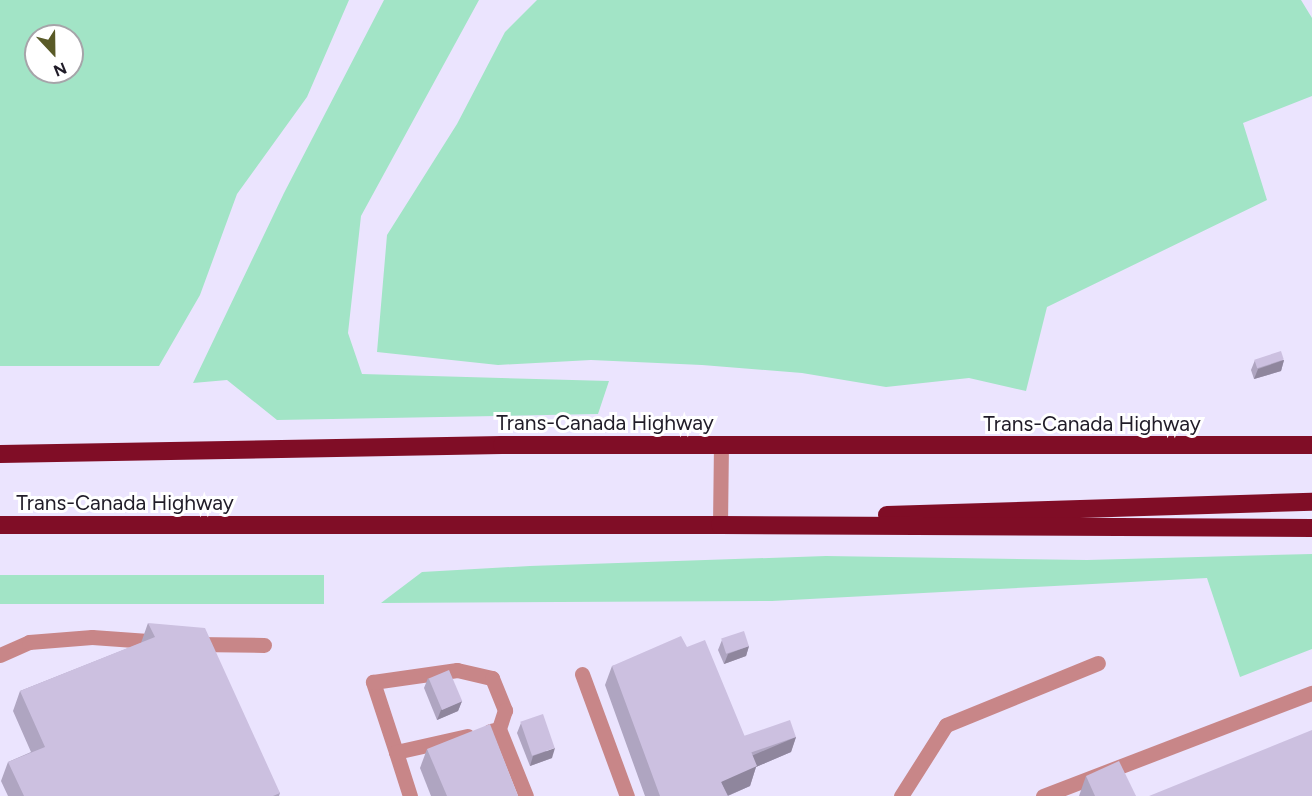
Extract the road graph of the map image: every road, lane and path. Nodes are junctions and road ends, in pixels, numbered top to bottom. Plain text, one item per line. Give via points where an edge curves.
1 (721, 445) junction
2 (1312, 445) edge
3 (1211, 447) junction
4 (1312, 451) edge
5 (0, 454) edge
6 (1312, 502) edge
7 (0, 525) edge
8 (720, 525) junction
9 (753, 525) junction
10 (1312, 528) edge
11 (264, 645) dead end
12 (0, 655) edge
13 (1098, 663) dead end
14 (582, 674) dead end
15 (1312, 693) edge
16 (499, 729) junction
17 (396, 752) junction
18 (410, 796) edge
19 (526, 796) edge
20 (627, 796) edge
21 (902, 796) edge
22 (1043, 796) edge

1 - 3 highway, Trans-Canada Highway
1 - 5 highway, Trans-Canada Highway
1 - 8 lane
2 - 3 highway, Trans-Canada Highway
3 - 4 highway, Trans-Canada Highway
6 - 9 highway, Trans-Canada Highway via 932,512
7 - 8 highway, Trans-Canada Highway
8 - 9 highway, Trans-Canada Highway
9 - 10 highway, Trans-Canada Highway
11 - 12 lane via 92,637 29,642
13 - 21 lane via 946,725
14 - 20 lane
15 - 22 lane
16 - 17 lane
16 - 17 lane via 505,710 492,678 457,670 373,682
16 - 19 lane
17 - 18 lane

